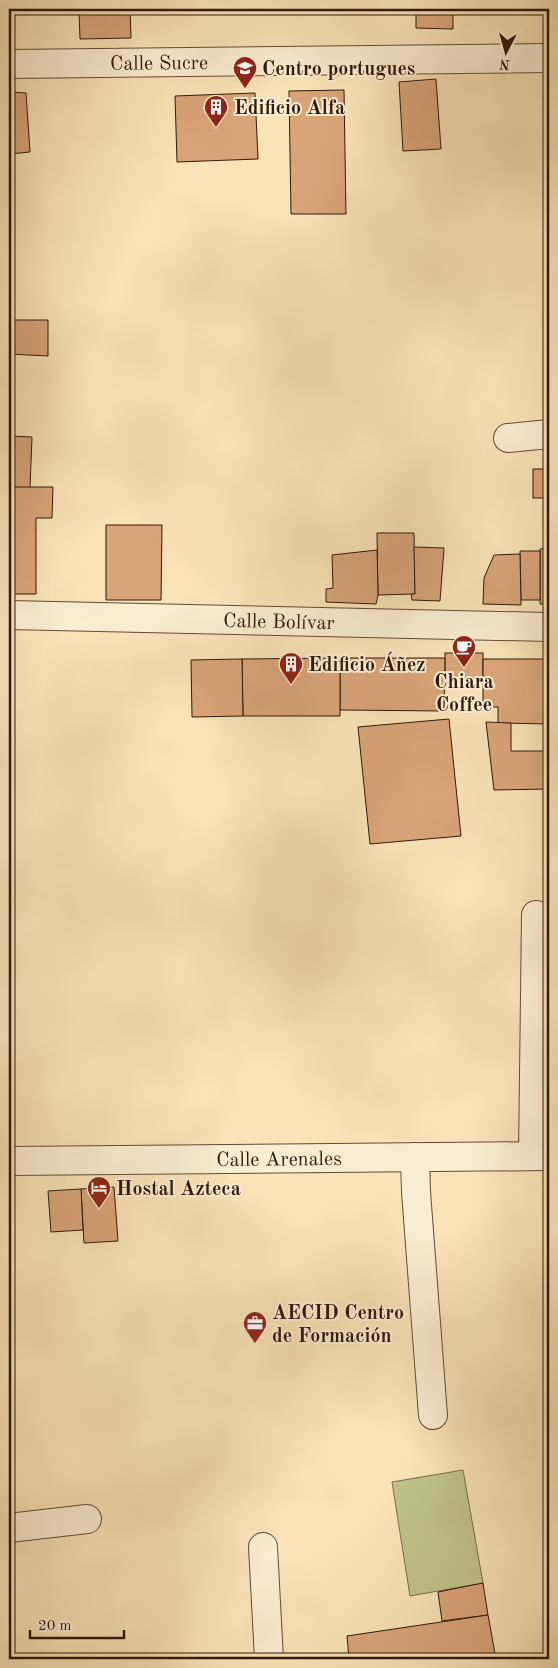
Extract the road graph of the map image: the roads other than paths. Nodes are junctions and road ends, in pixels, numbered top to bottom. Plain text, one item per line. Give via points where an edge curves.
1 (549, 58) edge
2 (9, 64) edge
3 (549, 434) edge
4 (508, 438) dead end
5 (9, 615) edge
6 (549, 626) edge
7 (536, 915) dead end
8 (415, 1156) junction
9 (541, 1156) edge
10 (9, 1161) edge
11 (433, 1415) dead end
12 (87, 1519) dead end
13 (9, 1528) edge
14 (262, 1547) dead end
15 (269, 1659) edge

1 - 2 street, Calle Sucre
3 - 4 street
5 - 6 street, Calle Bolívar
7 - 9 street
8 - 9 street, Calle Arenales
8 - 10 street, Calle Arenales
8 - 11 street
12 - 13 street
14 - 15 street

